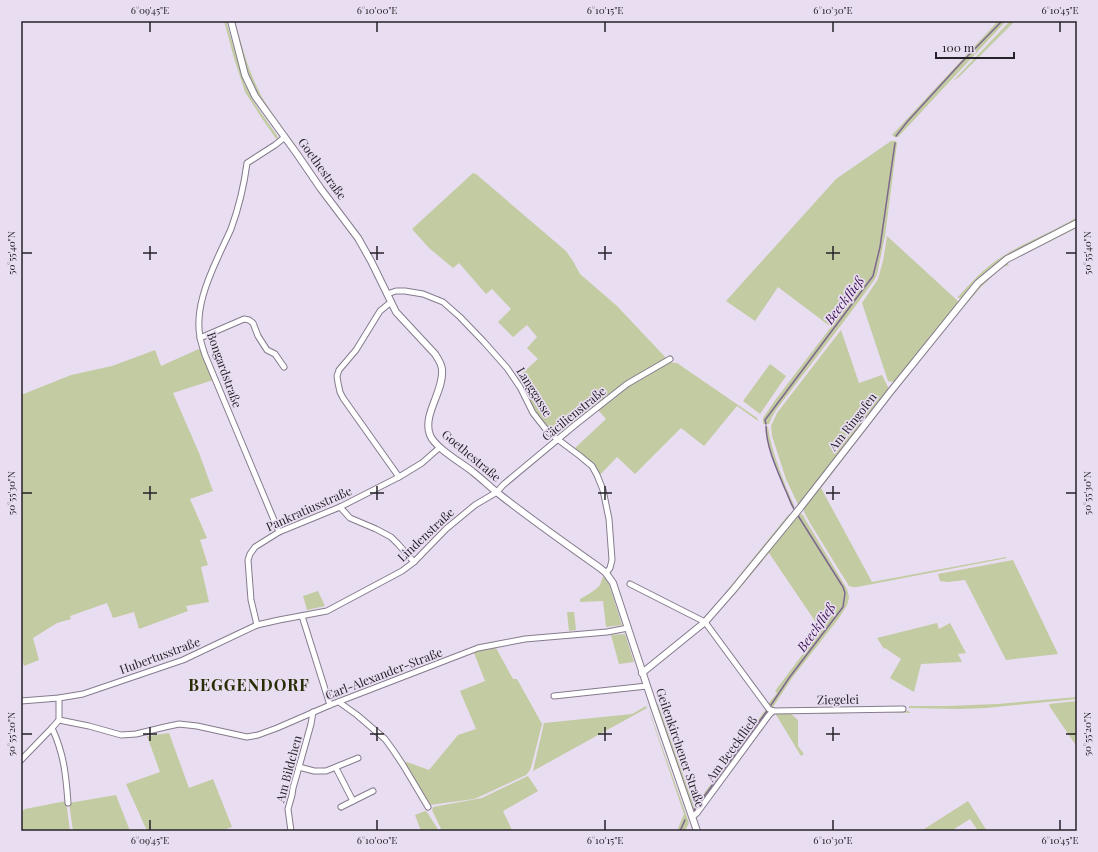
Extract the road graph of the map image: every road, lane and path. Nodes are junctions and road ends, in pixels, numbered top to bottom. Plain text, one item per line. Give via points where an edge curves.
1 (231, 21) edge
2 (285, 137) junction
3 (1077, 223) edge
4 (387, 294) junction
5 (391, 302) junction
6 (200, 338) junction
7 (670, 359) dead end
8 (284, 367) dead end
9 (558, 440) junction
10 (439, 448) junction
11 (398, 477) junction
12 (497, 492) junction
13 (340, 507) junction
14 (279, 532) junction
15 (414, 562) junction
16 (606, 572) junction
17 (630, 584) dead end
18 (302, 616) junction
19 (705, 622) junction
20 (257, 625) junction
21 (628, 628) junction
22 (642, 673) junction
23 (647, 686) junction
24 (554, 696) dead end
25 (59, 698) junction
26 (21, 701) edge
27 (339, 702) junction
28 (330, 705) junction
29 (903, 709) dead end
30 (773, 711) junction
31 (313, 712) junction
32 (59, 720) junction
33 (52, 728) junction
34 (358, 758) dead end
35 (21, 760) edge
36 (300, 767) junction
37 (336, 768) junction
38 (373, 791) dead end
39 (353, 801) junction
40 (68, 803) dead end
41 (341, 807) dead end
42 (428, 807) dead end
43 (692, 817) junction
44 (291, 831) edge
45 (697, 831) edge

1 - 2 street, Goethestraße via 250,87
2 - 4 street, Goethestraße via 358,238
2 - 6 street, Bongardstraße via 247,163 240,202 204,290 200,310
3 - 19 street, Am Ringofen via 1007,259 967,296 800,508
4 - 5 street, Goethestraße
4 - 9 street, Langgasse via 405,291 423,294 443,302 465,322 506,368 520,387 533,413
5 - 10 street, Goethestraße via 396,312 435,354 441,366 441,382 428,428
5 - 11 street via 380,312 337,376 340,392
6 - 8 street via 244,319 249,320 253,322 267,350 275,354
6 - 14 street, Bongardstraße
7 - 9 street, Cäcilienstraße via 627,384
9 - 12 street, Cäcilienstraße
9 - 16 street, Langgasse via 592,466 603,490 612,551 610,568
10 - 11 street, Pankratiusstraße via 422,463
10 - 12 street, Goethestraße
11 - 13 street, Pankratiusstraße
12 - 15 street, Lindenstraße via 475,505 446,529
12 - 16 street, Goethestraße
13 - 14 street, Pankratiusstraße
13 - 15 street via 350,518 391,537
14 - 20 street, Pankratiusstraße via 255,547 248,560 251,600
15 - 18 street, Lindenstraße via 327,611
16 - 21 street, Goethestraße via 613,583
17 - 19 street
18 - 20 street, Hubertusstraße
18 - 28 street
19 - 22 street, Am Ringofen
19 - 30 street
20 - 25 street, Hubertusstraße via 183,660 83,694
21 - 22 street, Goethestraße
21 - 27 street, Carl-Alexander-Straße via 525,639 478,648
22 - 23 street, Geilenkirchener Straße
23 - 24 street
23 - 43 street, Geilenkirchener Straße
25 - 26 street, Hubertusstraße
25 - 32 street
27 - 28 street, Carl-Alexander-Straße
27 - 42 street via 385,739
28 - 31 street, Carl-Alexander-Straße
29 - 30 street, Ziegelei
30 - 43 street, Am Beeckfließ
31 - 32 street, Carl-Alexander-Straße via 277,728 247,737 179,724 121,735
31 - 36 street, Am Bildchen
32 - 33 street
33 - 35 street
33 - 40 street via 62,754
34 - 37 street
36 - 37 street via 320,772
36 - 44 street, Am Bildchen via 292,788 288,810
37 - 39 street
38 - 39 street
39 - 41 street
43 - 45 street, Geilenkirchener Straße

